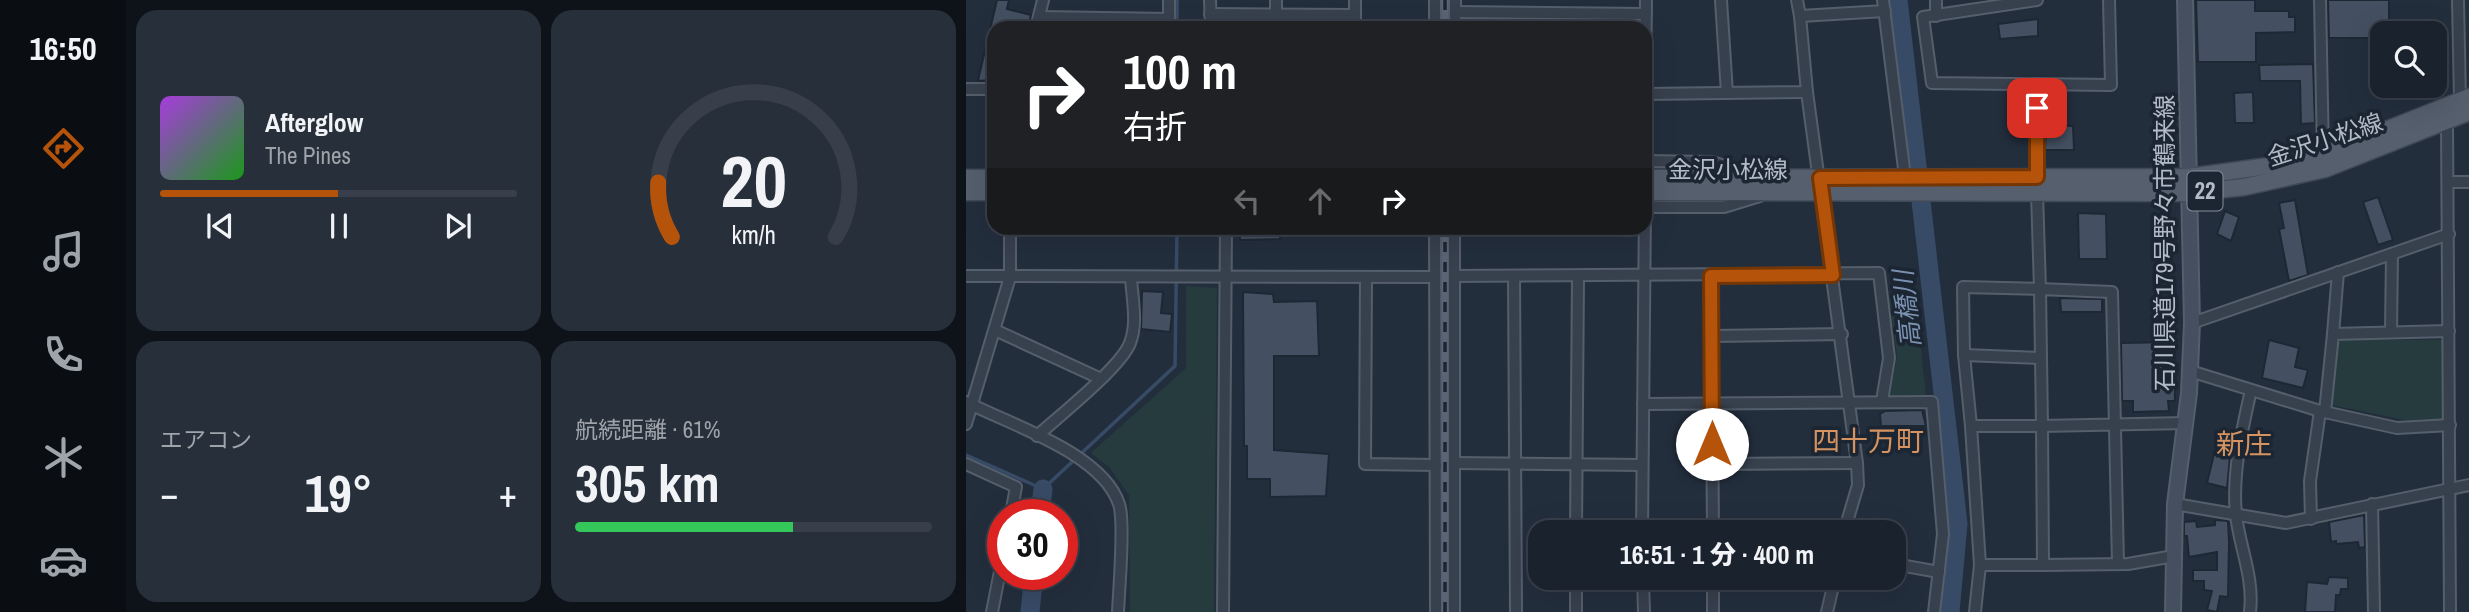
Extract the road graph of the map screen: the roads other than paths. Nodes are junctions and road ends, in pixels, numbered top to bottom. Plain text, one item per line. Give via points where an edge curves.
1 (1043, 0) edge
2 (1169, 0) edge
3 (1210, 0) edge
4 (1276, 0) edge
5 (1355, 0) edge
6 (1435, 0) edge
7 (1646, 0) edge
8 (1721, 0) edge
9 (1797, 0) edge
10 (1936, 0) edge
11 (2036, 0) edge
12 (2109, 0) edge
13 (2185, 0) edge
14 (2320, 0) edge
15 (2458, 0) edge
16 (2009, 2) edge
17 (1884, 5) edge
18 (1455, 6) edge
19 (1210, 14) junction
20 (1276, 14) junction
21 (1646, 14) junction
22 (1355, 15) junction
23 (1800, 16) junction
24 (1936, 16) junction
25 (1038, 21) edge
26 (1169, 21) edge
27 (1210, 21) edge
28 (1355, 21) edge
29 (1435, 21) edge
30 (1646, 21) edge
31 (2036, 85) junction
32 (966, 89) edge
33 (987, 89) edge
34 (1807, 92) junction
35 (1727, 93) junction
36 (1652, 94) edge
37 (2466, 103) edge
38 (2447, 121) junction
39 (2323, 155) junction
40 (1652, 161) edge
41 (966, 177) edge
42 (987, 178) edge
43 (1652, 178) edge
44 (2449, 182) junction
45 (2469, 182) edge
46 (1907, 183) junction
47 (2037, 185) junction
48 (2188, 185) junction
49 (1765, 186) junction
50 (1821, 186) junction
51 (966, 192) edge
52 (987, 192) edge
53 (1652, 192) edge
54 (1652, 207) edge
55 (2449, 234) junction
56 (1010, 235) edge
57 (1226, 235) edge
58 (1435, 235) edge
59 (1454, 235) edge
60 (1645, 235) edge
61 (2392, 254) junction
62 (2338, 272) junction
63 (1833, 275) junction
64 (966, 276) edge
65 (1454, 276) junction
66 (1514, 276) junction
67 (1578, 276) junction
68 (1644, 276) junction
69 (1711, 276) junction
70 (1010, 277) junction
71 (1131, 277) junction
72 (1225, 277) junction
73 (1366, 277) junction
74 (1435, 277) junction
75 (2040, 289) junction
76 (2192, 323) junction
77 (995, 330) junction
78 (2449, 331) junction
79 (2391, 332) junction
80 (1842, 334) junction
81 (2333, 334) junction
82 (1712, 337) junction
83 (1964, 355) junction
84 (2041, 358) junction
85 (2190, 370) junction
86 (1099, 378) junction
87 (2251, 390) junction
88 (1882, 401) junction
89 (1851, 402) junction
90 (1712, 403) junction
91 (969, 404) edge
92 (1643, 404) junction
93 (2323, 412) junction
94 (2186, 423) junction
95 (966, 424) edge
96 (2114, 424) junction
97 (2451, 425) junction
98 (1971, 426) junction
99 (2042, 426) junction
100 (1037, 436) junction
101 (1454, 463) junction
102 (1515, 463) junction
103 (1857, 463) junction
104 (966, 464) edge
105 (1576, 464) junction
106 (1713, 464) junction
107 (1436, 465) junction
108 (1642, 465) junction
109 (2469, 485) edge
110 (2450, 489) junction
111 (1014, 499) edge
112 (2175, 504) junction
113 (2372, 504) junction
114 (2236, 514) junction
115 (2311, 519) junction
116 (1576, 520) edge
117 (1642, 520) edge
118 (1713, 520) edge
119 (1848, 520) edge
120 (2174, 555) junction
121 (2118, 564) junction
122 (1980, 565) junction
123 (2043, 565) junction
124 (1906, 566) edge
125 (1939, 572) junction
126 (996, 590) edge
127 (1576, 590) edge
128 (1643, 590) edge
129 (1713, 590) edge
130 (1832, 590) edge
131 (992, 612) edge
132 (1118, 612) edge
133 (1223, 612) edge
134 (1436, 612) edge
135 (1454, 612) edge
136 (1516, 612) edge
137 (1576, 612) edge
138 (1644, 612) edge
139 (1713, 612) edge
140 (1827, 612) edge
141 (1934, 612) edge
142 (1975, 612) edge
143 (2173, 612) edge
144 (2250, 612) edge
145 (2374, 612) edge
146 (2450, 612) edge

1 - 25 street
2 - 26 street
3 - 19 street
4 - 20 street
5 - 22 street
6 - 29 street
7 - 21 street
8 - 35 street
9 - 23 street
10 - 24 street
11 - 16 street
12 - 31 street via 2111,85
13 - 48 main road, 石川県道179号野々市鶴来線
14 - 39 street
15 - 37 street
16 - 24 street
17 - 23 street
17 - 46 street
18 - 21 street
19 - 20 street
19 - 27 street
20 - 22 street
21 - 30 street
22 - 28 street
23 - 34 street
24 - 31 street via 1923,18 1932,83
31 - 47 street
32 - 33 street
34 - 35 street
34 - 50 street
35 - 36 street
37 - 38 main road, 金沢小松線 / 22
37 - 39 main road, 金沢小松線 / 22
38 - 44 street
38 - 48 main road, 金沢小松線 / 22 via 2325,169 2244,187
39 - 48 main road, 金沢小松線 / 22
40 - 49 street via 1712,162
41 - 42 main road
43 - 49 main road, 金沢小松線 / 22
44 - 45 street
44 - 55 street
46 - 47 main road, 金沢小松線 / 22
46 - 50 main road, 金沢小松線 / 22
47 - 48 main road, 金沢小松線 / 22
47 - 75 street
48 - 76 main road, 石川県道179号野々市鶴来線
49 - 50 main road, 金沢小松線 / 22
49 - 53 main road, 金沢小松線 / 22
49 - 54 street via 1724,207
50 - 63 street
51 - 52 main road
55 - 61 street
55 - 78 street
56 - 70 street
57 - 72 street
58 - 74 street
59 - 65 street
60 - 68 street
61 - 62 street
61 - 79 street
62 - 76 street
62 - 81 street
63 - 69 street
63 - 80 street
63 - 88 street via 1879,274 1889,358
64 - 70 street
65 - 66 street
65 - 101 street
66 - 67 street
66 - 102 street
67 - 68 street
67 - 105 street
68 - 69 street
68 - 92 street
69 - 82 street
70 - 71 street
70 - 77 street
71 - 72 street
71 - 86 street via 1134,328 1129,345
72 - 73 street
72 - 133 street
73 - 74 street
73 - 107 street via 1365,464
74 - 107 street
75 - 83 street via 1964,287
75 - 84 street
75 - 96 street via 2112,292
76 - 85 main road, 石川県道179号野々市鶴来線
77 - 86 street
77 - 91 street
78 - 79 street
78 - 97 street
79 - 81 street
80 - 82 street
80 - 89 street
81 - 93 street
82 - 90 street
83 - 84 street
83 - 98 street
84 - 99 street
85 - 87 street
85 - 94 main road, 石川県道179号野々市鶴来線
86 - 100 street
87 - 93 street
87 - 114 street via 2238,450
88 - 89 street
88 - 125 street via 1931,402 1943,534
89 - 90 street
89 - 103 street
90 - 92 street
90 - 106 street
91 - 95 street
91 - 100 street
92 - 108 street
93 - 97 street via 2397,428
93 - 115 street via 2310,481
94 - 96 street
94 - 112 main road, 石川県道179号野々市鶴来線
96 - 99 street
96 - 121 street
97 - 110 street
98 - 99 street
98 - 122 street
99 - 123 street
100 - 132 street via 1108,481 1120,506
101 - 102 street
101 - 135 street
102 - 105 street
102 - 136 street
103 - 106 street
103 - 119 street via 1858,485
104 - 111 street via 1016,487
105 - 108 street
105 - 116 street
106 - 118 street
107 - 134 street
108 - 117 street
109 - 110 street
110 - 113 street
110 - 146 street
112 - 114 street
112 - 120 main road, 石川県道179号野々市鶴来線
113 - 115 street
113 - 145 street
114 - 115 street via 2286,523
114 - 144 street via 2253,589
120 - 121 street
120 - 143 main road, 石川県道179号野々市鶴来線
121 - 123 street
122 - 123 street
122 - 142 street
124 - 125 street
125 - 141 street
126 - 131 street
127 - 137 street
128 - 138 street
129 - 139 street
130 - 140 street

